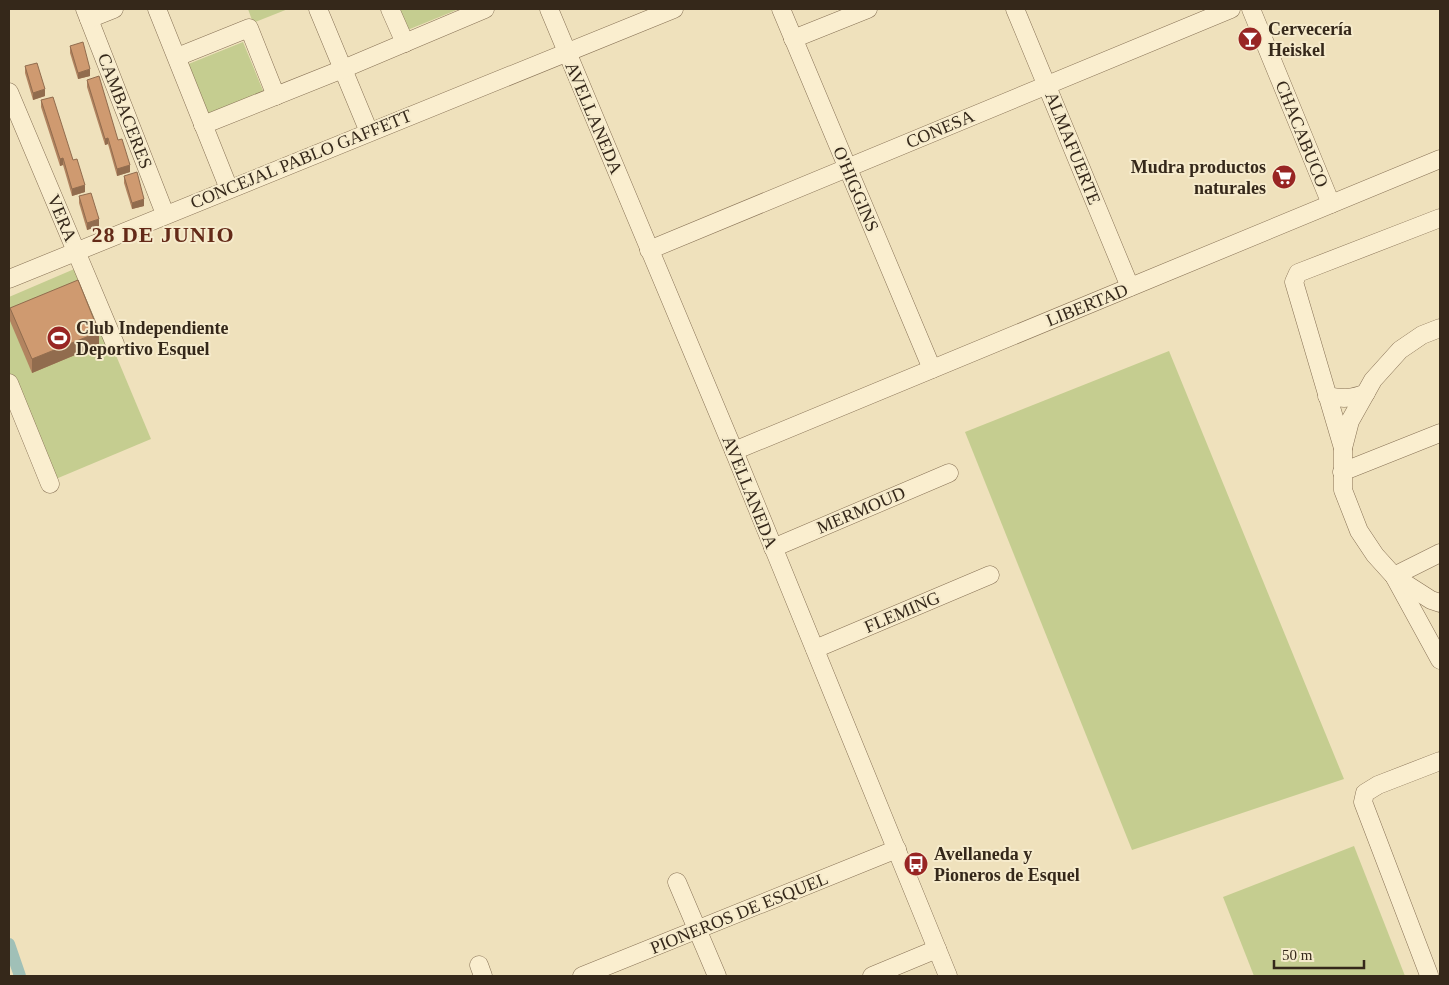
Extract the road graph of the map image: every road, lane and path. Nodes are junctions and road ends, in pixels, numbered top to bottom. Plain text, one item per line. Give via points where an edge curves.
1 (114, 9) edge
2 (157, 9) edge
3 (318, 9) edge
4 (390, 9) edge
5 (549, 9) edge
6 (674, 9) edge
7 (781, 9) edge
8 (868, 9) edge
9 (1015, 9) edge
10 (1231, 9) edge
11 (1251, 9) edge
12 (476, 10) edge
13 (87, 14) edge
14 (793, 39) junction
15 (405, 43) junction
16 (567, 53) junction
17 (176, 57) junction
18 (343, 69) junction
19 (1047, 85) junction
20 (9, 92) edge
21 (276, 96) junction
22 (203, 125) junction
23 (369, 132) junction
24 (1440, 159) edge
25 (847, 168) junction
26 (229, 188) junction
27 (1331, 204) junction
28 (165, 214) junction
29 (1440, 218) edge
30 (649, 250) junction
31 (76, 251) junction
32 (9, 279) edge
33 (1130, 287) junction
34 (1440, 328) edge
35 (116, 344) dead end
36 (932, 369) junction
37 (9, 383) edge
38 (1366, 393) junction
39 (1327, 396) junction
40 (1440, 433) edge
41 (1342, 448) junction
42 (734, 451) junction
43 (1342, 472) junction
44 (949, 473) dead end
45 (50, 484) dead end
46 (773, 548) junction
47 (1440, 553) edge
48 (990, 575) dead end
49 (1394, 576) junction
50 (1440, 602) edge
51 (815, 649) junction
52 (1440, 660) edge
53 (1440, 761) edge
54 (896, 849) junction
55 (677, 882) dead end
56 (698, 929) junction
57 (937, 949) junction
58 (1429, 975) edge
59 (582, 976) edge
60 (717, 976) edge
61 (872, 976) edge
62 (948, 976) edge

1 - 13 street
2 - 17 street
3 - 18 street
4 - 15 street
5 - 16 street, AVELLANEDA
6 - 16 street, CONCEJAL PABLO GAFFETT
7 - 14 street, O'HIGGINS
8 - 14 street
9 - 19 street, ALMAFUERTE
10 - 19 street, CONESA
11 - 27 street, CHACABUCO
12 - 15 street
13 - 28 street, CAMBACERES
14 - 25 street, O'HIGGINS
15 - 18 street
16 - 23 street, CONCEJAL PABLO GAFFETT
16 - 30 street, AVELLANEDA
17 - 21 street via 249,28
17 - 22 street
18 - 21 street
18 - 23 street
19 - 25 street, CONESA
19 - 33 street, ALMAFUERTE
20 - 31 street, VERA
21 - 22 street
22 - 26 street
23 - 26 street, CONCEJAL PABLO GAFFETT
24 - 27 street, LIBERTAD
25 - 30 street, CONESA
25 - 36 street, O'HIGGINS
26 - 28 street, CONCEJAL PABLO GAFFETT
27 - 33 street, LIBERTAD
28 - 31 street, CONCEJAL PABLO GAFFETT
29 - 39 street via 1298,273 1294,282
30 - 42 street, AVELLANEDA
31 - 32 street, CONCEJAL PABLO GAFFETT
31 - 35 street, VERA
33 - 36 street, LIBERTAD
34 - 38 street via 1422,335 1400,350 1373,380
36 - 42 street, LIBERTAD
37 - 45 street
38 - 39 street via 1355,398
38 - 41 street via 1350,421
39 - 41 street
40 - 43 street
41 - 43 street
42 - 46 street, AVELLANEDA
43 - 49 street via 1343,490 1359,531
44 - 46 street, MERMOUD
46 - 51 street, AVELLANEDA
47 - 49 street
48 - 51 street, FLEMING
49 - 50 street via 1431,600
49 - 52 street
51 - 54 street, AVELLANEDA
53 - 58 street via 1378,785 1365,793 1362,802
54 - 56 street, PIONEROS DE ESQUEL
54 - 57 street, AVELLANEDA
55 - 56 street
56 - 59 street, PIONEROS DE ESQUEL
56 - 60 street
57 - 61 street
57 - 62 street, AVELLANEDA

